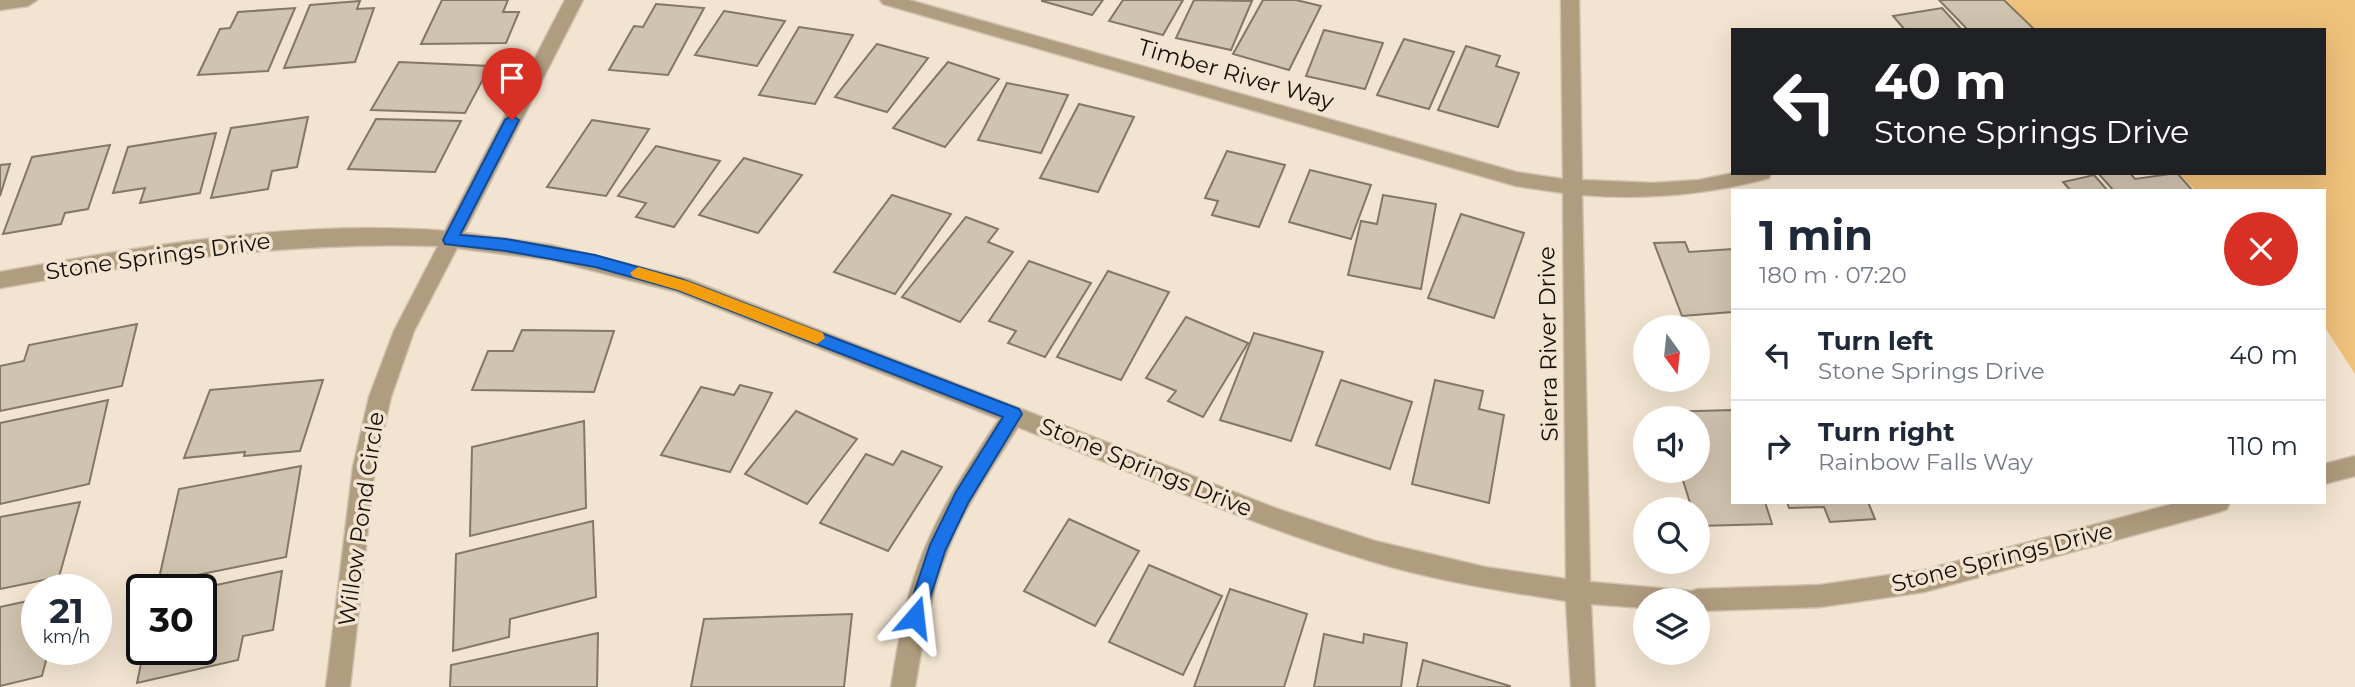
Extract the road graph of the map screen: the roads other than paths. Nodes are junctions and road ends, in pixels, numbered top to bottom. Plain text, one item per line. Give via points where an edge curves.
1 (28, 0) edge
2 (574, 0) edge
3 (889, 0) edge
4 (1570, 0) edge
5 (0, 4) edge
6 (1753, 175) edge
7 (1572, 188) junction
8 (450, 240) junction
9 (0, 279) edge
10 (1013, 414) junction
11 (2355, 466) edge
12 (2326, 473) edge
13 (2212, 504) edge
14 (1578, 592) junction
15 (1633, 596) edge
16 (1710, 600) edge
17 (338, 687) edge
18 (903, 687) edge
19 (1583, 687) edge

1 - 5 street
2 - 8 street, Willow Pond Circle
3 - 7 street, Timber River Way via 1476,169
4 - 7 street, Sierra River Drive
6 - 7 street, Timber River Way via 1701,186 1641,191
7 - 14 street, Sierra River Drive
8 - 9 street, Stone Springs Drive via 284,238 165,250
8 - 10 street, Stone Springs Drive via 595,261 681,285
8 - 17 street, Willow Pond Circle via 404,331 380,397 364,467
10 - 14 street, Stone Springs Drive via 1272,517 1375,552 1485,578
10 - 18 street via 936,550 915,617
11 - 12 street
13 - 16 street, Stone Springs Drive via 1924,581 1820,596
14 - 15 street, Stone Springs Drive
14 - 19 street, Sierra River Drive

